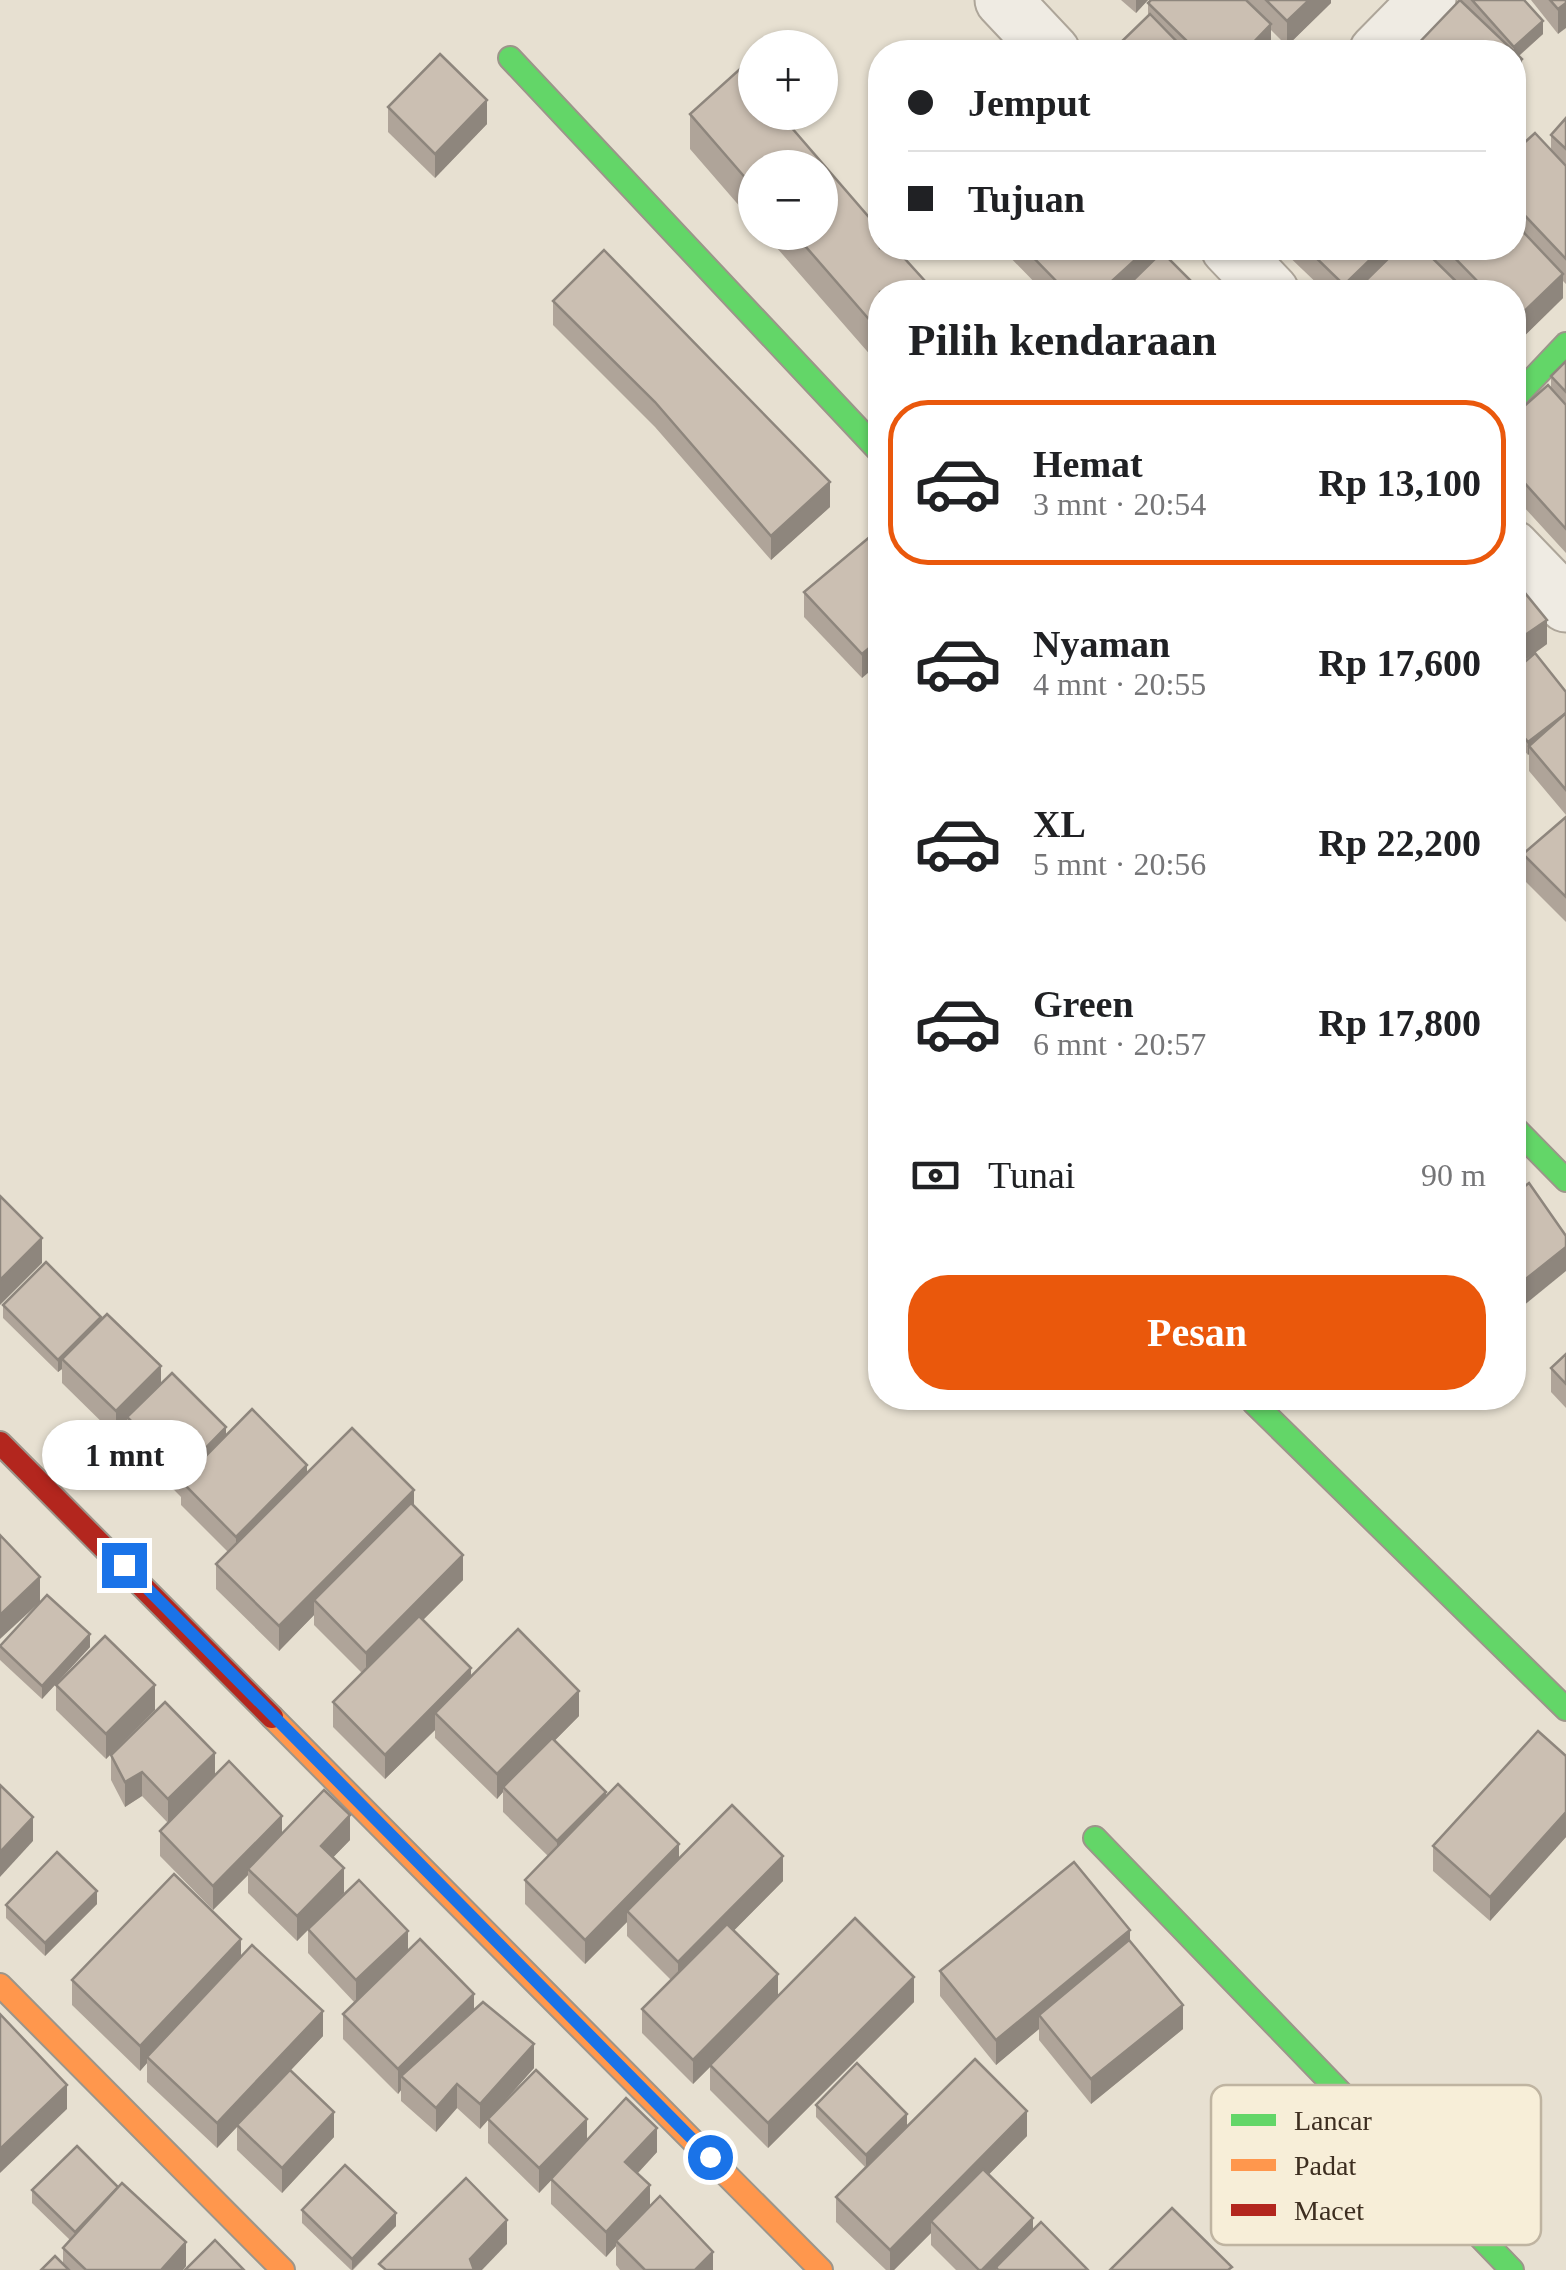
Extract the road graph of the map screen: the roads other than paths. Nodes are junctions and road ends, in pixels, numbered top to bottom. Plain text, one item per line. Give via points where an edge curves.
1 (1003, 0) edge
2 (1428, 0) edge
3 (1041, 40) edge
4 (1389, 40) edge
5 (510, 58) dead end
6 (1240, 260) edge
7 (1259, 280) edge
8 (1566, 344) edge
9 (1526, 386) edge
10 (868, 439) edge
11 (1526, 563) edge
12 (1566, 604) edge
13 (1526, 1139) edge
14 (1566, 1180) edge
15 (1261, 1410) edge
16 (0, 1443) edge
17 (1566, 1709) edge
18 (1096, 1838) dead end
19 (0, 1985) edge
20 (1334, 2085) edge
21 (1488, 2245) edge
22 (283, 2270) edge
23 (821, 2270) edge
24 (1512, 2270) edge

1 - 3 street
2 - 4 street
5 - 10 street
6 - 7 street
8 - 9 street
11 - 12 street
13 - 14 street
15 - 17 street
16 - 23 street
18 - 20 street
19 - 22 street
21 - 24 street

